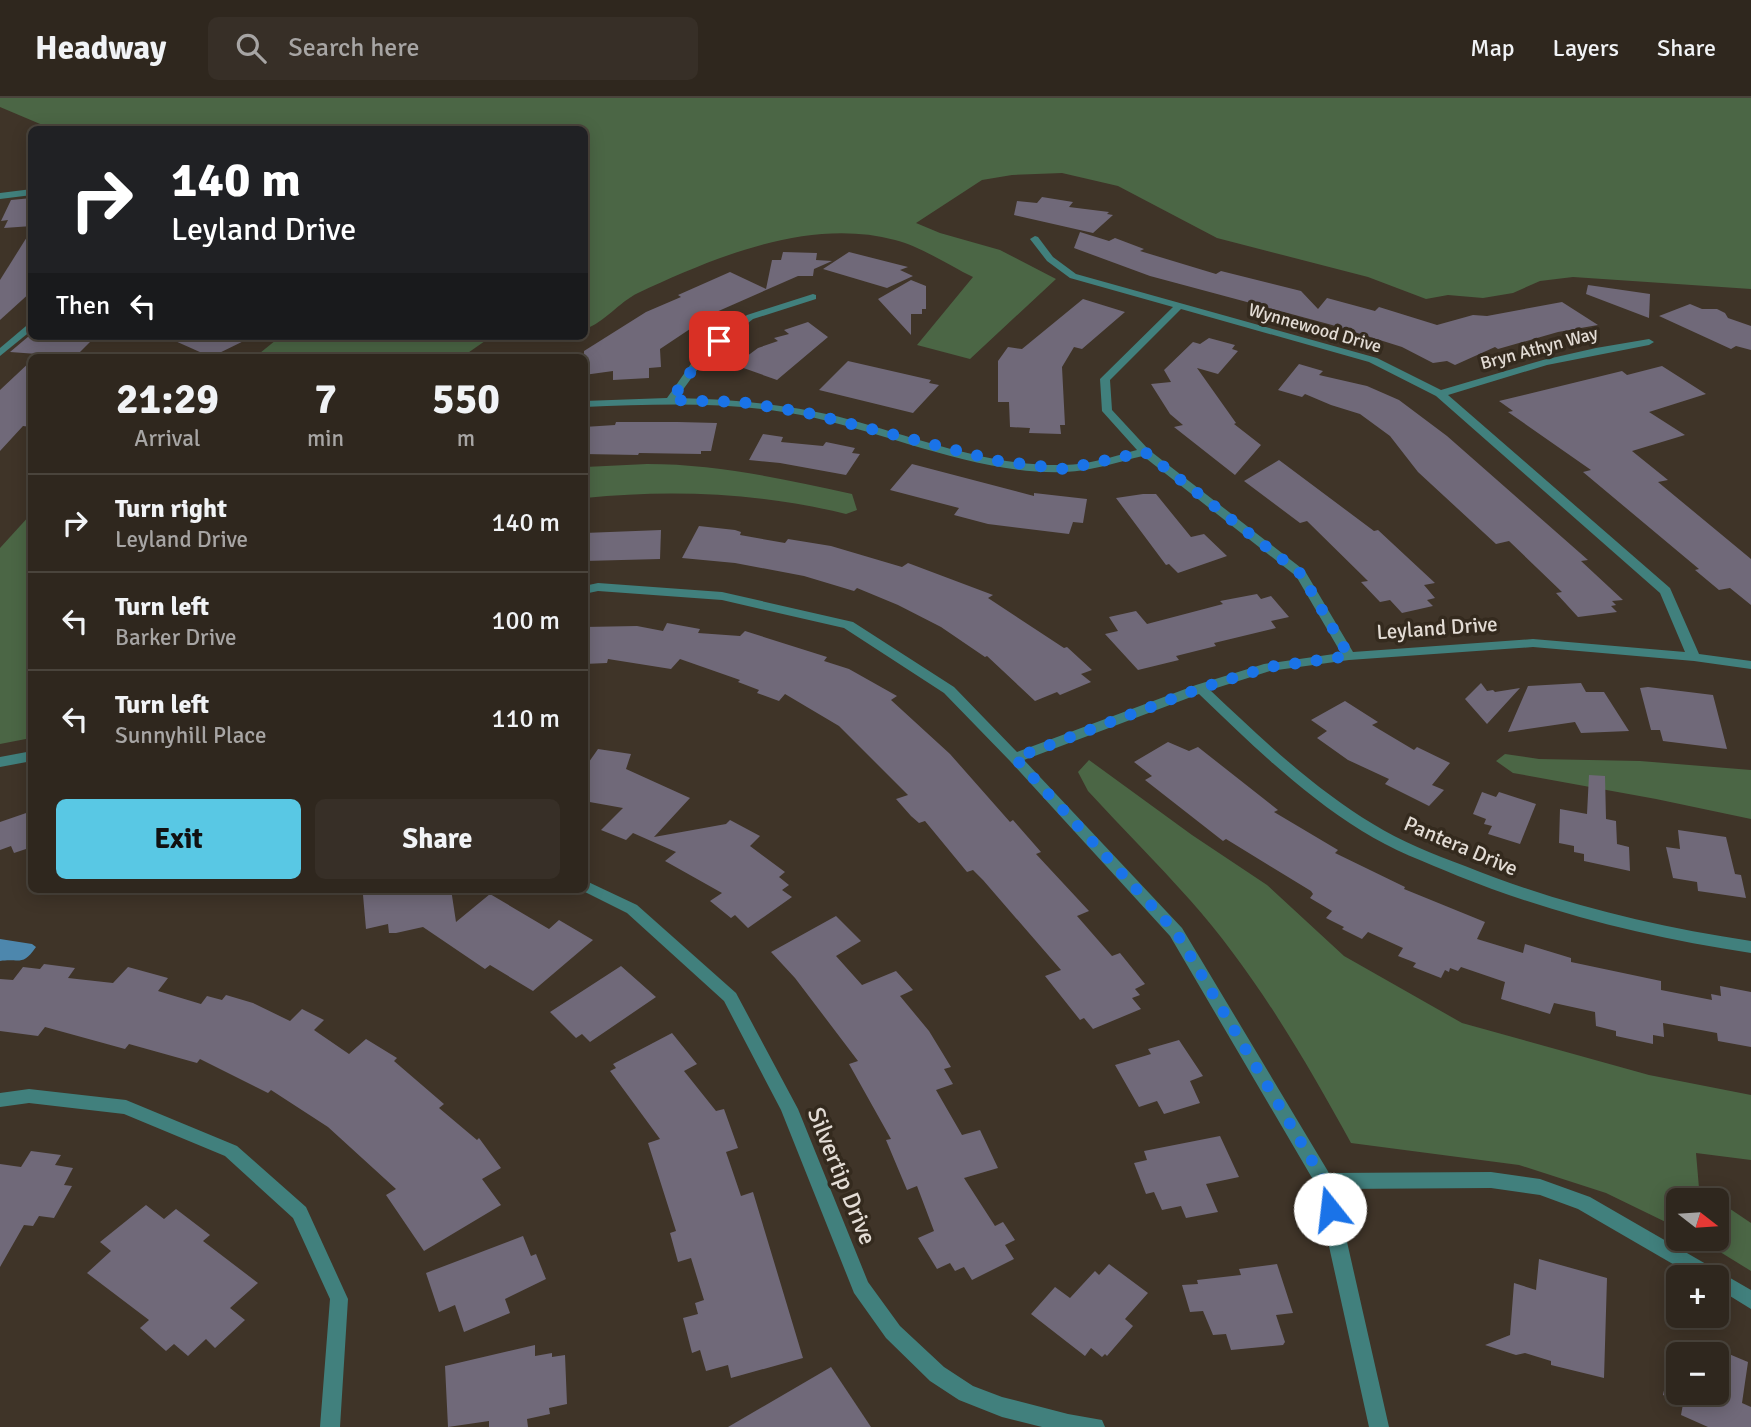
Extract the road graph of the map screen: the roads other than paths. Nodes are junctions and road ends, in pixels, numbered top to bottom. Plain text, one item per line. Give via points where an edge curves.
1 (28, 192) edge
2 (0, 196) edge
3 (1035, 239) dead end
4 (813, 297) dead end
5 (1178, 307) junction
6 (28, 328) edge
7 (1649, 342) dead end
8 (0, 353) edge
9 (1440, 394) junction
10 (671, 400) junction
11 (588, 404) edge
12 (1145, 452) junction
13 (588, 589) edge
14 (1349, 656) junction
15 (1694, 657) junction
16 (1751, 665) edge
17 (1201, 688) junction
18 (28, 757) edge
19 (1015, 758) junction
20 (0, 762) edge
21 (588, 887) edge
22 (1751, 947) edge
23 (0, 1100) edge
24 (1324, 1181) junction
25 (1693, 1265) edge
26 (1729, 1286) edge
27 (1751, 1300) edge
28 (330, 1427) edge
29 (1095, 1427) edge
30 (1379, 1427) edge

1 - 2 street
3 - 5 street, Wynnewood Drive via 1050,259 1073,276
4 - 10 street via 750,317 704,353
5 - 9 street, Wynnewood Drive via 1373,360
5 - 12 street via 1105,379 1107,411
6 - 8 street
7 - 9 street, Bryn Athyn Way via 1522,367
9 - 15 street, Wynnewood Drive via 1666,591
10 - 11 street
10 - 12 street via 740,402 803,412 999,461 1064,469
12 - 14 street via 1301,574
13 - 19 street via 722,596 848,625 949,690
14 - 15 street, Leyland Drive via 1533,643
14 - 17 street, Leyland Drive via 1269,667
15 - 16 street, Leyland Drive
17 - 19 street, Leyland Drive
17 - 22 street, Pantera Drive via 1268,753 1395,844 1496,886 1589,915 1689,939
18 - 20 street
19 - 24 street via 1176,932
21 - 29 street, Silvertip Drive via 632,909 730,997 789,1109 860,1287 893,1332 937,1374 966,1393 1002,1407
23 - 28 street via 29,1096 126,1107 232,1151 300,1213 339,1299
24 - 25 street via 1491,1180 1540,1187 1584,1203
24 - 30 street
26 - 27 street

